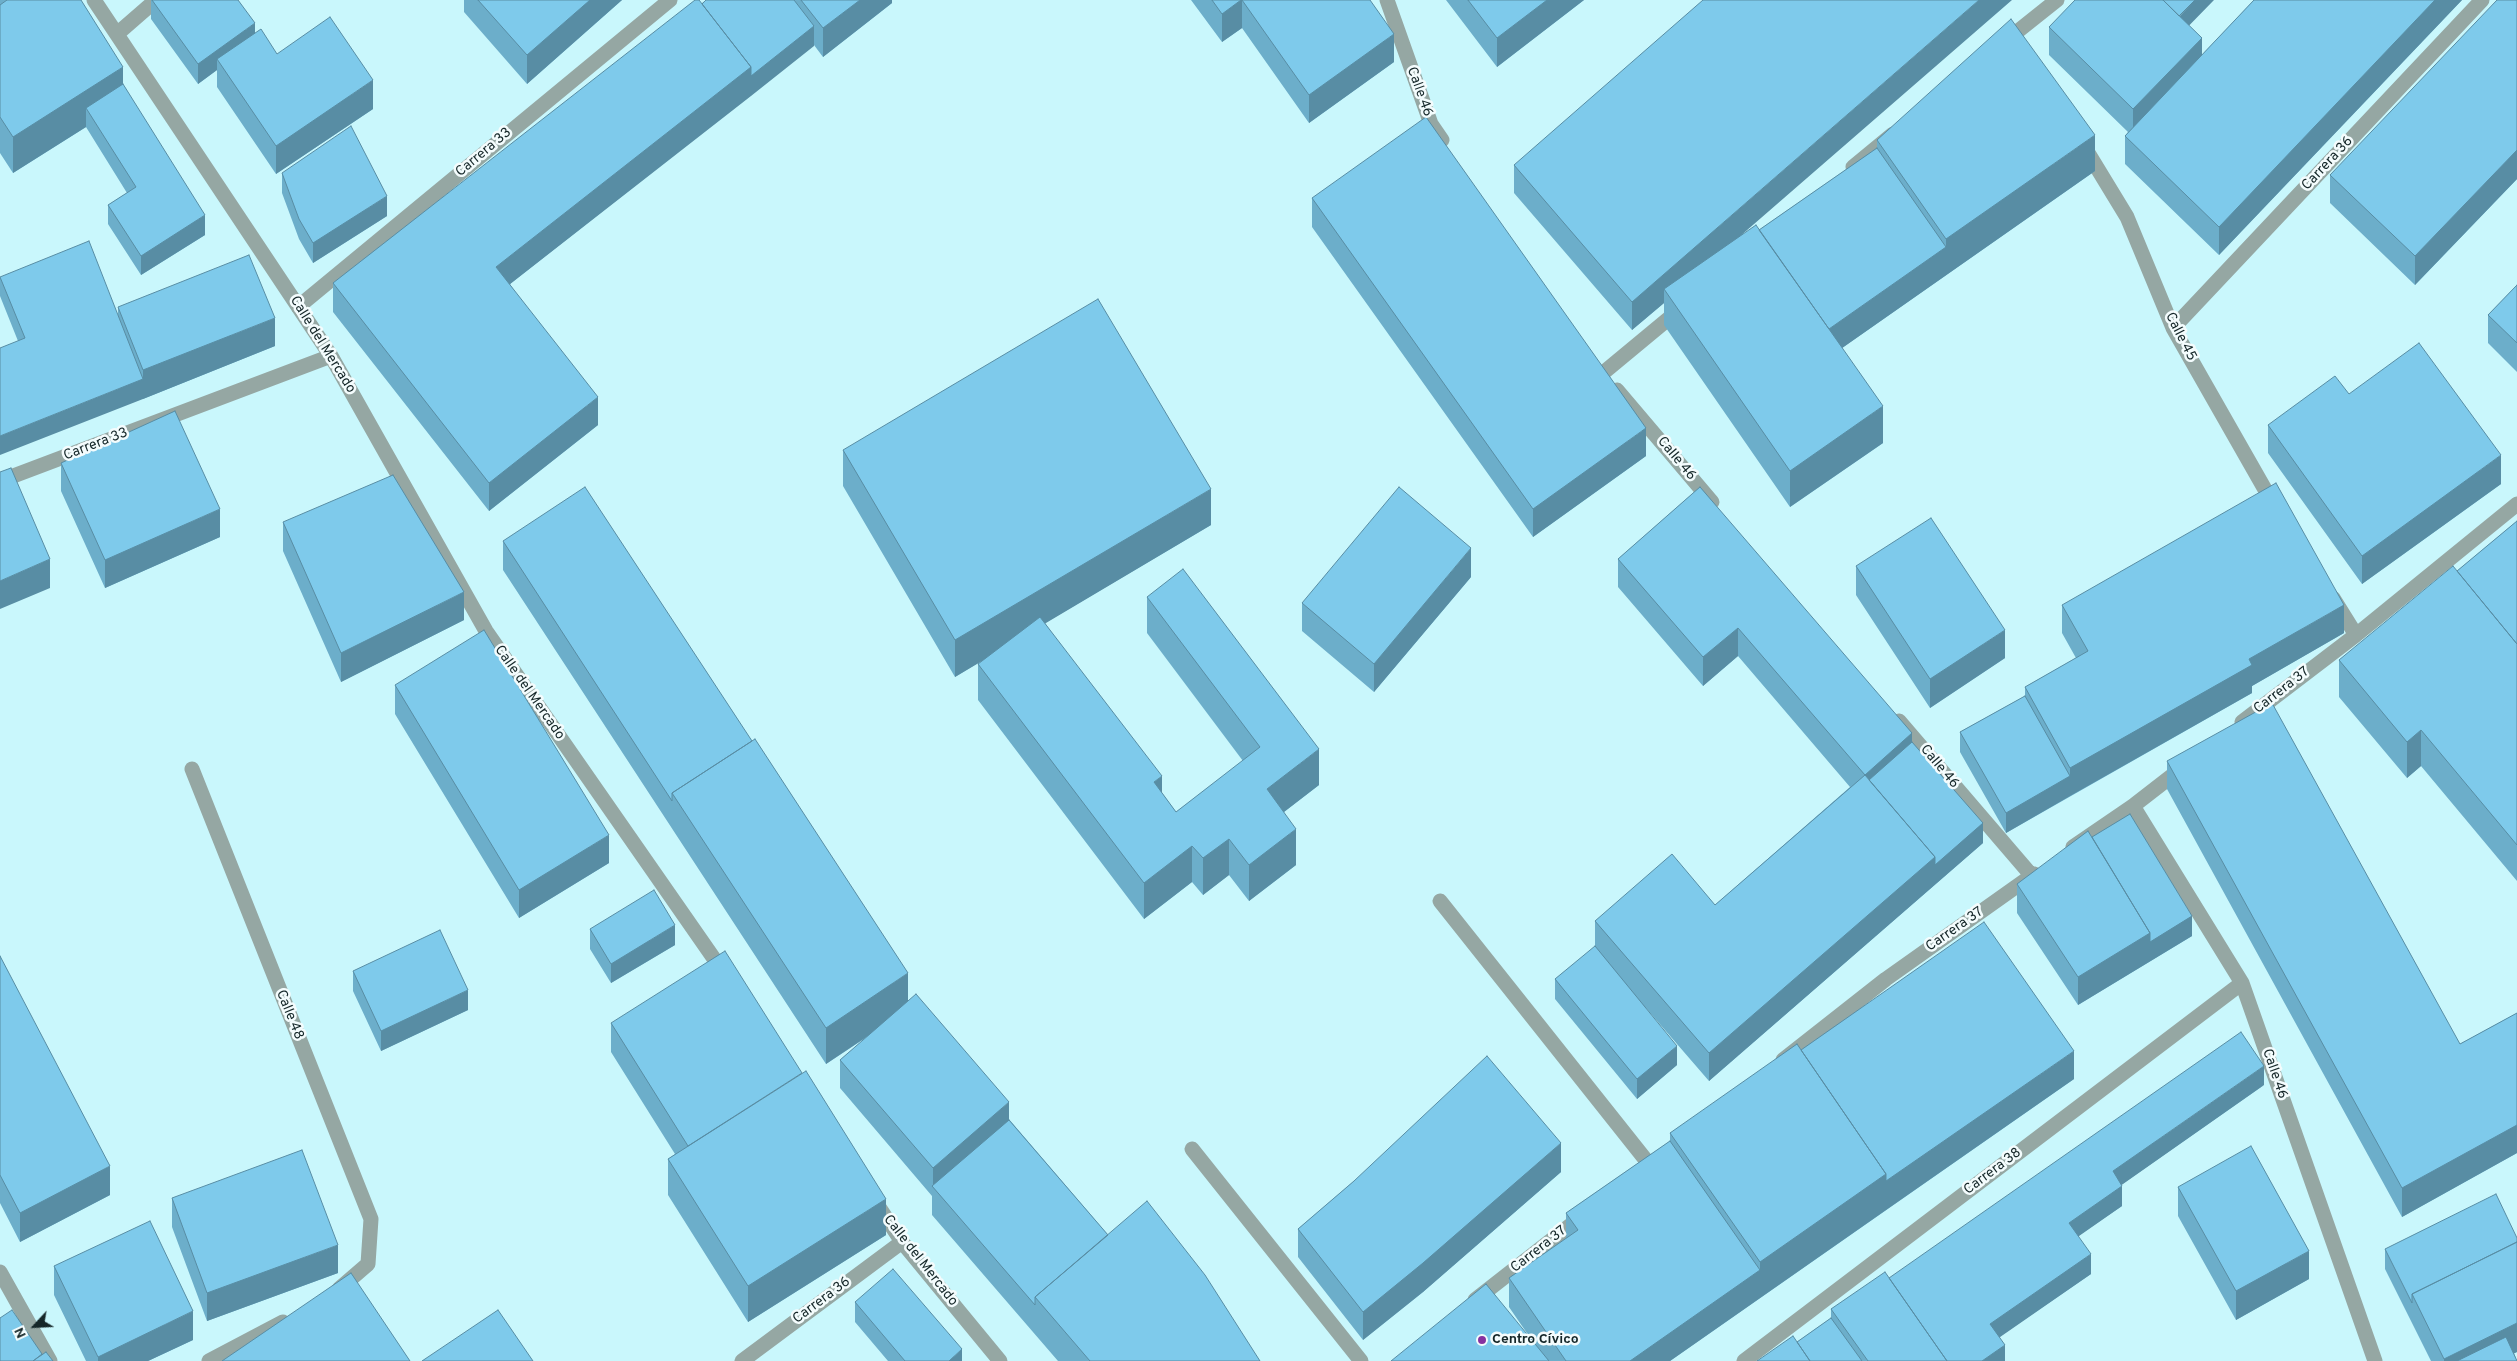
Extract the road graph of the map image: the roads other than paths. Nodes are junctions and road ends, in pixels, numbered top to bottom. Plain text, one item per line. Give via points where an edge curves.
1 (94, 0) edge
2 (156, 0) edge
3 (670, 0) edge
4 (1386, 0) edge
5 (2057, 0) edge
6 (2482, 0) edge
7 (2016, 32) junction
8 (117, 34) junction
9 (2026, 49) edge
10 (1993, 51) edge
11 (1901, 127) edge
12 (2076, 133) edge
13 (1453, 156) edge
14 (1840, 177) edge
15 (1687, 304) edge
16 (298, 307) junction
17 (2173, 328) junction
18 (331, 356) junction
19 (1592, 357) edge
20 (1603, 373) junction
21 (0, 481) edge
22 (2517, 504) edge
23 (1724, 516) edge
24 (2285, 522) edge
25 (2326, 586) edge
26 (2356, 635) junction
27 (1891, 711) edge
28 (2233, 730) edge
29 (2194, 759) edge
30 (192, 769) dead end
31 (2133, 806) junction
32 (2063, 854) edge
33 (2047, 865) edge
34 (2032, 876) junction
35 (1440, 901) dead end
36 (2242, 983) junction
37 (734, 988) edge
38 (1772, 1069) edge
39 (1192, 1149) dead end
40 (1665, 1152) edge
41 (1650, 1164) junction
42 (1634, 1176) edge
43 (864, 1185) edge
44 (1596, 1206) edge
45 (902, 1242) junction
46 (0, 1272) edge
47 (328, 1299) edge
48 (1466, 1307) edge
49 (294, 1317) edge
50 (50, 1361) edge
51 (209, 1361) edge
52 (742, 1361) edge
53 (1000, 1361) edge
54 (1360, 1361) edge
55 (1744, 1361) edge
56 (2376, 1361) edge

1 - 8 street, Calle del Mercado
2 - 8 street
3 - 16 street, Carrera 33
4 - 13 street, Calle 46 via 1431,124
5 - 7 street
6 - 17 street, Carrera 36
7 - 9 street
7 - 10 street
8 - 16 street, Calle del Mercado
11 - 14 street
12 - 17 street, Calle 45 via 2127,217
15 - 20 street
16 - 18 street, Calle del Mercado
17 - 24 street, Calle 45
18 - 21 street, Carrera 33
18 - 37 street, Calle del Mercado via 486,631
19 - 20 street, Calle 46
20 - 23 street, Calle 46
22 - 26 street, Carrera 37
25 - 26 street
26 - 28 street, Carrera 37
27 - 34 street, Calle 46
29 - 31 street
30 - 47 street, Calle 48 via 370,1219 368,1264
31 - 32 street
31 - 36 street, Calle 46
33 - 34 street, Carrera 37
34 - 38 street, Carrera 37 via 1886,979
35 - 41 street
36 - 55 street, Carrera 38
36 - 56 street, Calle 46
39 - 54 street
40 - 41 street
41 - 42 street
43 - 45 street, Calle del Mercado
44 - 48 street, Carrera 37
45 - 52 street, Carrera 36
45 - 53 street, Calle del Mercado
46 - 50 street
49 - 51 street

